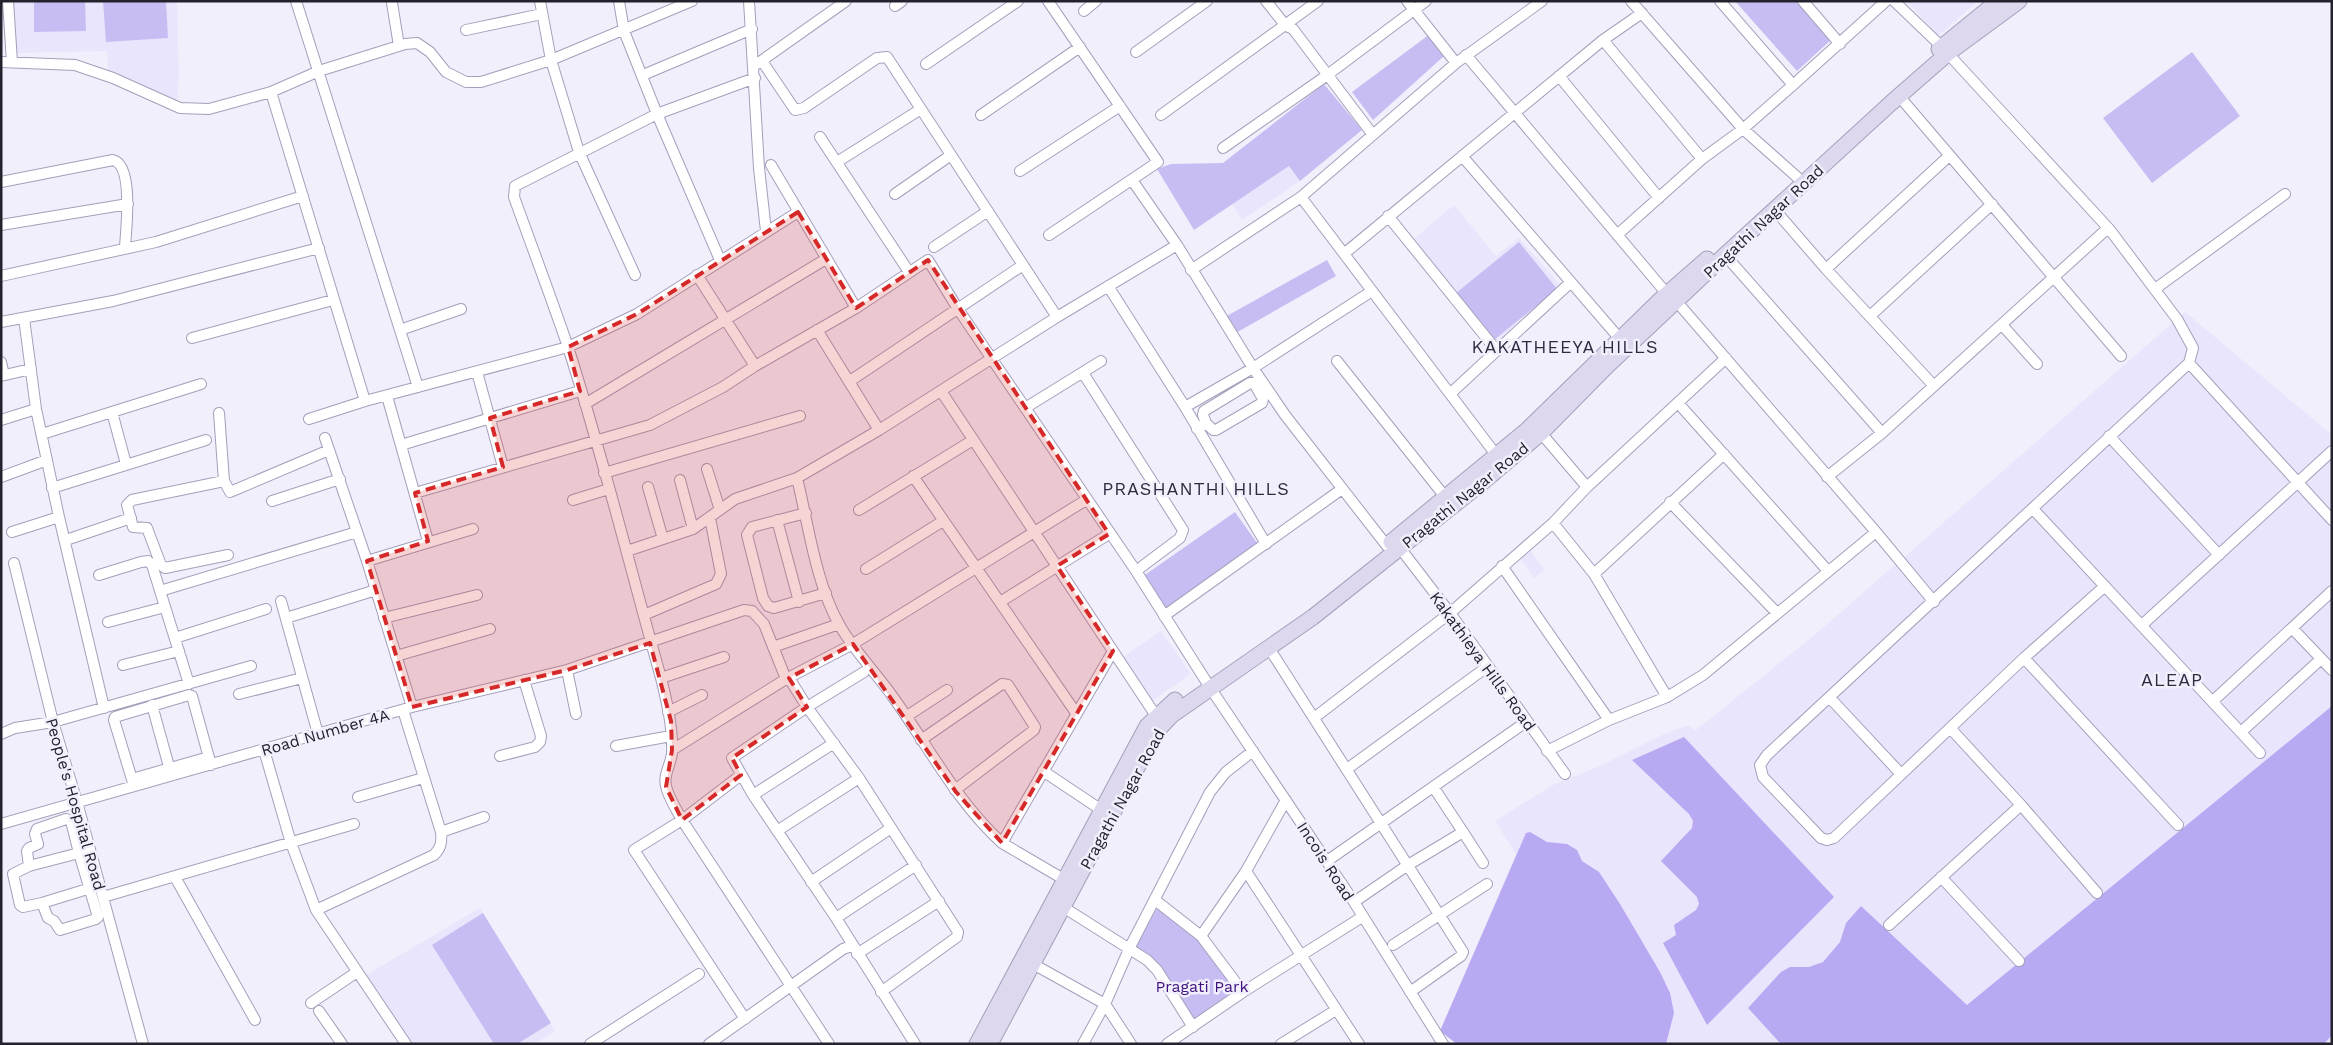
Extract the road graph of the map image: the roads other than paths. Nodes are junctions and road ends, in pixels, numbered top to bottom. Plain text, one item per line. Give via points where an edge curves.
1 (8, 1) edge
2 (296, 1) edge
3 (540, 1) edge
4 (619, 1) edge
5 (692, 1) edge
6 (749, 1) edge
7 (846, 1) edge
8 (1018, 1) edge
9 (1048, 1) edge
10 (1096, 1) edge
11 (1207, 1) edge
12 (1266, 1) edge
13 (1318, 1) edge
14 (1407, 1) edge
15 (1426, 1) edge
16 (1542, 1) edge
17 (1631, 1) edge
18 (1720, 1) edge
19 (1803, 1) edge
20 (1886, 1) edge
21 (1894, 1) edge
22 (2020, 1) edge
23 (392, 3) dead end
24 (1993, 3) edge
25 (1084, 11) dead end
26 (1414, 11) junction
27 (1642, 13) junction
28 (542, 14) junction
29 (1286, 26) junction
30 (752, 29) junction
31 (466, 30) dead end
32 (624, 31) junction
33 (1603, 40) junction
34 (1840, 44) junction
35 (399, 46) junction
36 (1080, 48) junction
37 (1944, 50) junction
38 (1136, 52) dead end
39 (1466, 55) junction
40 (551, 60) junction
41 (6, 62) edge
42 (1456, 63) junction
43 (758, 64) junction
44 (926, 64) dead end
45 (319, 71) junction
46 (643, 75) junction
47 (1326, 76) junction
48 (1559, 76) junction
49 (755, 78) junction
50 (1793, 85) junction
51 (272, 92) junction
52 (1900, 96) junction
53 (1120, 106) junction
54 (921, 109) junction
55 (1514, 113) junction
56 (657, 114) junction
57 (981, 115) dead end
58 (1161, 116) dead end
59 (1743, 129) junction
60 (1373, 135) junction
61 (820, 137) dead end
62 (1223, 148) dead end
63 (579, 152) junction
64 (951, 155) junction
65 (1462, 156) junction
66 (1949, 156) junction
67 (1702, 159) junction
68 (837, 162) junction
69 (771, 165) dead end
70 (1020, 172) dead end
71 (1797, 177) junction
72 (1132, 180) junction
73 (1, 182) edge
74 (895, 194) dead end
75 (2285, 194) dead end
76 (303, 196) junction
77 (1301, 197) junction
78 (1659, 198) junction
79 (128, 204) junction
80 (1992, 204) junction
81 (1774, 210) junction
82 (988, 211) junction
83 (798, 212) junction
84 (1388, 216) junction
85 (1, 225) edge
86 (2108, 228) junction
87 (766, 231) junction
88 (1049, 235) dead end
89 (1617, 235) junction
90 (1177, 245) junction
91 (125, 247) junction
92 (934, 247) dead end
93 (319, 248) junction
94 (1345, 253) junction
95 (1725, 255) junction
96 (826, 259) junction
97 (720, 260) junction
98 (1023, 264) junction
99 (1191, 270) junction
100 (1826, 270) junction
101 (909, 272) junction
102 (635, 275) dead end
103 (697, 275) junction
104 (1, 276) edge
105 (2056, 277) junction
106 (1571, 282) junction
107 (1108, 286) junction
108 (2155, 289) junction
109 (1372, 291) junction
110 (1672, 298) junction
111 (333, 300) junction
112 (856, 308) junction
113 (461, 309) dead end
114 (958, 309) junction
115 (1870, 316) junction
116 (1057, 317) junction
117 (24, 318) junction
118 (726, 320) junction
119 (1, 322) edge
120 (2003, 326) junction
121 (400, 330) junction
122 (817, 330) junction
123 (192, 338) dead end
124 (1620, 339) junction
125 (568, 347) junction
126 (1497, 350) junction
127 (2121, 356) dead end
128 (992, 357) junction
129 (1726, 358) junction
130 (1101, 361) dead end
131 (1337, 361) dead end
132 (1, 362) edge
133 (2189, 363) junction
134 (2037, 364) dead end
135 (755, 366) junction
136 (1253, 368) junction
137 (31, 369) junction
138 (477, 372) junction
139 (1083, 373) junction
140 (3, 376) edge
141 (850, 382) junction
142 (201, 384) dead end
143 (1934, 386) junction
144 (418, 387) junction
145 (1263, 389) junction
146 (580, 391) junction
147 (941, 391) junction
148 (1451, 393) junction
149 (386, 396) junction
150 (365, 401) junction
151 (1678, 403) junction
152 (585, 404) junction
153 (1185, 407) junction
154 (1025, 408) junction
155 (36, 409) junction
156 (112, 412) junction
157 (219, 413) dead end
158 (800, 416) dead end
159 (490, 418) junction
160 (308, 419) dead end
161 (1, 420) edge
162 (1202, 426) junction
163 (879, 430) junction
164 (1541, 433) junction
165 (1882, 433) junction
166 (42, 434) junction
167 (2109, 436) junction
168 (326, 438) dead end
169 (206, 440) dead end
170 (596, 440) junction
171 (973, 440) junction
172 (401, 445) junction
173 (329, 450) junction
174 (2332, 451) edge
175 (1724, 454) junction
176 (1497, 456) junction
177 (48, 460) junction
178 (126, 464) junction
179 (503, 467) junction
180 (707, 469) dead end
181 (604, 473) junction
182 (913, 476) junction
183 (1, 477) edge
184 (1827, 477) junction
185 (797, 478) junction
186 (340, 479) junction
187 (680, 480) dead end
188 (224, 481) junction
189 (2298, 482) junction
190 (1588, 487) junction
191 (52, 488) junction
192 (648, 488) dead end
193 (608, 489) junction
194 (1342, 489) junction
195 (415, 494) junction
196 (1446, 498) junction
197 (573, 500) dead end
198 (1086, 500) junction
199 (272, 501) dead end
200 (1670, 502) junction
201 (720, 510) junction
202 (859, 510) dead end
203 (2033, 510) junction
204 (806, 513) junction
205 (59, 516) junction
206 (131, 518) junction
207 (710, 518) junction
208 (778, 520) junction
209 (2332, 520) edge
210 (943, 521) junction
211 (1552, 523) junction
212 (693, 528) junction
213 (473, 529) dead end
214 (12, 532) dead end
215 (357, 532) junction
216 (1876, 532) junction
217 (1035, 533) junction
218 (1109, 534) junction
219 (663, 539) junction
220 (66, 540) junction
221 (428, 541) junction
222 (1266, 544) junction
223 (1393, 547) junction
224 (627, 551) junction
225 (228, 555) dead end
226 (2219, 555) junction
227 (367, 561) junction
228 (14, 563) dead end
229 (1057, 566) junction
230 (1502, 566) junction
231 (975, 567) junction
232 (866, 569) dead end
233 (1136, 571) junction
234 (1828, 571) junction
235 (1594, 574) junction
236 (99, 575) dead end
237 (2105, 586) junction
238 (376, 590) junction
239 (160, 591) junction
240 (2332, 591) edge
241 (826, 593) junction
242 (477, 595) dead end
243 (281, 600) dead end
244 (799, 602) junction
245 (1000, 602) junction
246 (1934, 602) junction
247 (165, 607) junction
248 (266, 610) dead end
249 (1777, 613) junction
250 (1450, 614) junction
251 (644, 615) junction
252 (1164, 616) junction
253 (286, 618) junction
254 (384, 618) junction
255 (108, 622) dead end
256 (839, 624) junction
257 (2142, 625) junction
258 (2292, 628) junction
259 (490, 629) dead end
260 (175, 638) junction
261 (650, 643) junction
262 (853, 644) junction
263 (773, 647) junction
264 (1269, 648) junction
265 (179, 651) junction
266 (1113, 651) junction
267 (396, 656) junction
268 (724, 657) dead end
269 (2024, 658) junction
270 (2321, 659) junction
271 (123, 665) dead end
272 (251, 666) dead end
273 (1487, 666) junction
274 (567, 670) junction
275 (2332, 670) edge
276 (864, 672) dead end
277 (302, 678) junction
278 (661, 678) junction
279 (788, 678) junction
280 (524, 680) junction
281 (189, 684) junction
282 (1209, 685) junction
283 (947, 690) dead end
284 (239, 694) dead end
285 (702, 695) dead end
286 (1668, 697) junction
287 (1830, 698) junction
288 (2213, 701) junction
289 (152, 705) junction
290 (807, 706) junction
291 (104, 708) junction
292 (407, 709) junction
293 (668, 712) junction
294 (1076, 713) junction
295 (576, 714) dead end
296 (907, 716) junction
297 (1156, 716) junction
298 (1314, 718) junction
299 (1608, 720) junction
300 (53, 722) junction
301 (1526, 722) junction
302 (1950, 730) junction
303 (2241, 732) junction
304 (1, 734) edge
305 (318, 734) junction
306 (671, 736) junction
307 (921, 740) junction
308 (834, 743) junction
309 (616, 746) dead end
310 (264, 750) junction
311 (672, 750) junction
312 (1253, 750) junction
313 (1547, 751) junction
314 (2260, 753) dead end
315 (500, 756) dead end
316 (210, 761) junction
317 (1347, 769) junction
318 (1044, 771) junction
319 (170, 772) junction
320 (741, 774) junction
321 (1565, 774) dead end
322 (1901, 774) junction
323 (422, 778) junction
324 (859, 778) junction
325 (133, 783) junction
326 (1434, 788) junction
327 (954, 790) junction
328 (753, 794) junction
329 (358, 797) dead end
330 (1286, 800) junction
331 (78, 802) junction
332 (2021, 805) junction
333 (1103, 811) junction
334 (484, 817) dead end
335 (682, 820) junction
336 (1, 824) edge
337 (354, 824) dead end
338 (1382, 824) junction
339 (2178, 825) dead end
340 (891, 828) junction
341 (778, 831) junction
342 (441, 832) junction
343 (1463, 832) junction
344 (291, 843) junction
345 (1002, 843) junction
346 (90, 849) junction
347 (78, 853) junction
348 (1326, 861) junction
349 (1483, 862) dead end
350 (916, 865) junction
351 (1408, 865) junction
352 (29, 866) junction
353 (1246, 871) junction
354 (175, 877) junction
355 (1941, 877) junction
356 (1065, 880) junction
357 (811, 882) junction
358 (1487, 884) dead end
359 (94, 887) junction
360 (2097, 893) dead end
361 (103, 898) junction
362 (1155, 900) junction
363 (939, 901) junction
364 (1354, 902) junction
365 (42, 903) junction
366 (1064, 908) junction
367 (316, 910) junction
368 (1438, 914) junction
369 (1362, 917) junction
370 (836, 918) junction
371 (1889, 925) dead end
372 (1201, 936) junction
373 (1393, 945) dead end
374 (1130, 947) junction
375 (854, 950) junction
376 (1301, 956) junction
377 (2019, 961) dead end
378 (1033, 964) junction
379 (357, 972) junction
380 (699, 974) dead end
381 (791, 987) junction
382 (881, 992) junction
383 (1243, 992) junction
384 (1410, 992) junction
385 (311, 1003) dead end
386 (1105, 1004) junction
387 (1336, 1010) junction
388 (319, 1011) dead end
389 (745, 1018) junction
390 (255, 1020) dead end
391 (1193, 1027) junction
392 (142, 1044) edge
393 (342, 1044) edge
394 (406, 1044) edge
395 (590, 1044) edge
396 (709, 1044) edge
397 (828, 1044) edge
398 (915, 1044) edge
399 (977, 1044) edge
400 (990, 1044) edge
401 (1083, 1044) edge
402 (1130, 1044) edge
403 (1168, 1044) edge
404 (1281, 1044) edge
405 (1359, 1044) edge
406 (1443, 1044) edge

1 - 41 street
2 - 45 street
3 - 28 street
4 - 32 street
5 - 32 street
6 - 30 street
7 - 43 street
8 - 44 street
9 - 36 street
10 - 25 street
11 - 38 street
12 - 29 street
13 - 29 street
14 - 26 street
15 - 26 street
16 - 39 street
17 - 27 street
18 - 50 street
19 - 34 street
20 - 34 street
21 - 37 street
22 - 37 main road, Pragathi Nagar Road
23 - 35 street
24 - 37 main road, Pragathi Nagar Road
26 - 42 street
26 - 47 street
27 - 33 street
27 - 59 street
28 - 31 street
28 - 40 street
29 - 47 street via 1293,29
29 - 58 street
30 - 43 street
30 - 46 street
32 - 40 street
32 - 46 street
33 - 48 street
33 - 67 street
34 - 50 street
35 - 40 street via 417,43 430,52 446,72 466,82 481,82
35 - 45 street
36 - 53 street
36 - 57 street
37 - 52 main road, Pragathi Nagar Road
37 - 71 main road, Pragathi Nagar Road
37 - 86 street
39 - 42 street
39 - 55 street
40 - 63 street
41 - 51 street via 74,64 180,108 209,109
42 - 60 street
43 - 49 street
43 - 54 street via 795,110 804,108 877,58 887,57
45 - 51 street
45 - 121 street
46 - 56 street
47 - 60 street
47 - 62 street
48 - 55 street
48 - 78 street
49 - 56 street
49 - 87 street
50 - 59 street
51 - 76 street
52 - 66 street
52 - 81 main road, Pragathi Nagar Road
53 - 70 street
53 - 72 street via 1158,162
54 - 64 street
54 - 68 street
55 - 65 street
55 - 89 street
56 - 63 street
56 - 97 street
59 - 67 street
59 - 71 street
60 - 77 street
61 - 68 street
63 - 102 street
63 - 125 street via 515,186 514,191
64 - 74 street
64 - 82 street
65 - 84 street
65 - 106 street
66 - 80 street
66 - 100 street
67 - 78 street
68 - 101 street
69 - 83 street
71 - 110 main road, Pragathi Nagar Road
72 - 88 street
72 - 90 street, Kakathieya Hills Road
73 - 79 street via 113,160 122,165
75 - 108 street
76 - 91 street via 156,242
76 - 93 street
77 - 94 street
77 - 99 street
78 - 89 street
79 - 85 street
79 - 91 street
80 - 105 street
80 - 115 street
81 - 95 main road, Pragathi Nagar Road
81 - 100 street
82 - 92 street
82 - 98 street
83 - 87 street
83 - 96 street
84 - 94 street
84 - 126 street
86 - 105 street
86 - 108 street
87 - 97 street
89 - 110 street
90 - 99 street, Kakathieya Hills Road
90 - 107 street
91 - 104 street
93 - 111 street
93 - 117 street via 113,301
94 - 109 street
95 - 110 main road, Pragathi Nagar Road
95 - 165 street
96 - 112 street
96 - 118 street
97 - 103 street
98 - 114 street
98 - 116 street
99 - 136 street, Kakathieya Hills Road
100 - 115 street
101 - 112 street
101 - 114 street, Incois Road via 928,260
103 - 118 street
103 - 125 street via 637,314
105 - 120 street
105 - 127 street
106 - 124 street
106 - 126 street
107 - 116 street
107 - 153 street
108 - 133 street via 2193,348
109 - 136 street
109 - 148 street
110 - 124 main road, Pragathi Nagar Road
110 - 129 street
110 - 164 main road, Pragathi Nagar Road
111 - 123 street
111 - 150 street
112 - 122 street
113 - 121 street
114 - 128 street, Incois Road
114 - 141 street
115 - 143 street
116 - 128 street
117 - 119 street
117 - 137 street
118 - 135 street
118 - 152 street
120 - 134 street
120 - 143 street
121 - 144 street
122 - 135 street
122 - 141 street
124 - 176 main road, Pragathi Nagar Road
125 - 138 street
125 - 146 street
126 - 148 street
128 - 147 street
128 - 154 street, Incois Road
129 - 151 street
129 - 184 street
130 - 139 street
131 - 196 street
132 - 140 street
133 - 167 street
133 - 189 street
135 - 170 street via 723,387 650,425
136 - 145 street, Kakathieya Hills Road
136 - 153 street
137 - 140 street
137 - 155 street
138 - 144 street
138 - 159 street
139 - 154 street
139 - 233 street via 1183,530 1180,538
141 - 163 street
142 - 156 street
143 - 165 street
144 - 149 street
145 - 162 street via 1262,403 1216,430
145 - 162 street via 1250,383 1204,411
145 - 194 street, Kakathieya Hills Road
146 - 152 street
146 - 159 street
147 - 163 street
147 - 171 street
148 - 176 street
149 - 150 street
149 - 172 street
150 - 160 street
151 - 175 street
151 - 190 street
152 - 170 street
153 - 162 street
154 - 198 street, Incois Road
155 - 161 street
155 - 166 street
156 - 166 street
156 - 178 street
157 - 188 street
158 - 181 street
159 - 172 street
159 - 179 street
162 - 222 street
163 - 185 street
164 - 190 street
164 - 223 main road, Pragathi Nagar Road
165 - 184 street
166 - 177 street
167 - 203 street
167 - 226 street
168 - 173 street
169 - 178 street
170 - 179 street
170 - 181 street
171 - 182 street
171 - 217 street
172 - 195 street
173 - 186 street
173 - 188 street via 230,492
174 - 189 street
175 - 200 street
175 - 234 street
176 - 196 main road, Pragathi Nagar Road
177 - 183 street
177 - 191 street
178 - 191 street
179 - 195 street
180 - 201 street
181 - 193 street
182 - 202 street
182 - 210 street
184 - 216 street
185 - 201 street via 747,493
185 - 204 street
186 - 199 street
186 - 215 street
187 - 212 street
188 - 206 street via 132,500 128,504
189 - 209 street
189 - 226 street
190 - 211 street
191 - 205 street
192 - 219 street
193 - 197 street
193 - 224 street
194 - 222 street
194 - 223 street, Kakathieya Hills Road
195 - 221 street
196 - 223 main road, Pragathi Nagar Road
198 - 217 street
198 - 218 street, Incois Road
200 - 235 street
200 - 249 street
201 - 207 street
203 - 237 street
203 - 246 street
204 - 208 street
204 - 241 street
205 - 214 street
205 - 220 street
206 - 220 street
206 - 225 street via 133,527 147,528 165,568
207 - 212 street
207 - 251 street via 721,574 719,580
208 - 244 street
208 - 244 street via 748,531 759,580 768,606 774,608
210 - 231 street
210 - 232 street
211 - 230 street
211 - 235 street
212 - 219 street
213 - 221 street
215 - 227 street
215 - 239 street
216 - 234 street
216 - 246 street
217 - 229 street
217 - 231 street
218 - 229 street
218 - 233 street, Incois Road
219 - 224 street
220 - 291 street
221 - 227 street
222 - 252 street
223 - 250 street, Kakathieya Hills Road
223 - 264 main road, Pragathi Nagar Road via 1320,612
223 - 282 main road, Pragathi Nagar Road
224 - 251 street
226 - 257 street
227 - 238 street
228 - 300 street, People's Hospital Road
229 - 245 street
229 - 266 street
230 - 250 street
230 - 299 street
231 - 245 street
231 - 262 street
233 - 252 street, Incois Road
234 - 249 street
235 - 286 street
236 - 239 street via 148,561
237 - 257 street
237 - 269 street
238 - 253 street
238 - 254 street
239 - 247 street
240 - 258 street
241 - 244 street
241 - 256 street
242 - 254 street
243 - 253 street
245 - 294 street
246 - 287 street
247 - 255 street
247 - 260 street
248 - 260 street
249 - 286 street via 1703,675
250 - 273 street, Kakathieya Hills Road
250 - 298 street
251 - 261 street
252 - 282 street, Incois Road
253 - 277 street
254 - 267 street
256 - 262 street
256 - 263 street
257 - 288 street
258 - 270 street
258 - 288 street
259 - 267 street
260 - 265 street
261 - 263 street, Road Number 4A via 744,610 757,614
261 - 274 street, Road Number 4A
261 - 278 street
262 - 279 street
262 - 296 street
263 - 279 street, Road Number 4A
264 - 282 main road, Pragathi Nagar Road
264 - 298 street
265 - 271 street
265 - 281 street
266 - 294 street
266 - 297 street
267 - 292 street
268 - 278 street
269 - 302 street
269 - 339 street
270 - 275 street
270 - 303 street
272 - 281 street
273 - 301 street, Kakathieya Hills Road
273 - 317 street
274 - 280 street, Road Number 4A
274 - 295 street
276 - 290 street
277 - 284 street
277 - 305 street
278 - 293 street
279 - 290 street, Road Number 4A
279 - 311 street
280 - 292 street, Road Number 4A
280 - 315 street via 540,742
281 - 291 street
282 - 297 main road, Pragathi Nagar Road via 1179,697
282 - 312 street, Incois Road
282 - 366 main road, Pragathi Nagar Road via 1158,730
283 - 296 street
285 - 293 street
286 - 299 street
287 - 322 street
287 - 322 street via 1762,760 1760,772 1763,777 1821,838 1827,840 1836,836
288 - 303 street
289 - 316 street via 192,696
289 - 319 street
289 - 325 street via 118,715 114,720
290 - 308 street, Road Number 4A
290 - 320 street via 732,758
291 - 300 street
292 - 305 street, Road Number 4A
292 - 323 street
293 - 306 street
294 - 318 street
296 - 307 street
297 - 333 main road, Pragathi Nagar Road via 1137,744
298 - 317 street
299 - 313 street
300 - 304 street via 15,728
300 - 331 street, People's Hospital Road
301 - 313 street, Kakathieya Hills Road
301 - 326 street
302 - 322 street
302 - 332 street
303 - 314 street
305 - 310 street, Road Number 4A
306 - 309 street
306 - 311 street
307 - 327 street
307 - 327 street via 1002,684 1008,685 1034,730
308 - 324 street, Road Number 4A
308 - 328 street
310 - 316 street, Road Number 4A
310 - 344 street
311 - 335 street via 666,787
312 - 330 street, Incois Road
312 - 362 street via 1226,772 1210,792
313 - 321 street, Kakathieya Hills Road
316 - 319 street, Road Number 4A
317 - 338 street
318 - 333 street
318 - 345 street
319 - 325 street, Road Number 4A
320 - 328 street
320 - 335 street
323 - 329 street
323 - 342 street
324 - 340 street, Road Number 4A
324 - 341 street
325 - 331 street, Road Number 4A
326 - 338 street
326 - 343 street
327 - 345 street
328 - 341 street
330 - 348 street, Incois Road
330 - 353 street
331 - 336 street, Road Number 4A
331 - 346 street, People's Hospital Road
332 - 355 street
332 - 360 street
333 - 356 main road, Pragathi Nagar Road
334 - 342 street
335 - 381 street
335 - 389 street via 634,850
337 - 344 street
338 - 348 street
338 - 351 street
340 - 350 street, Road Number 4A
340 - 357 street
341 - 357 street
342 - 367 street via 442,842 434,855
343 - 349 street
343 - 351 street
344 - 354 street
344 - 367 street
345 - 356 street
346 - 347 street
346 - 359 street, People's Hospital Road
347 - 352 street
347 - 352 street via 71,821 66,819 37,829 38,844 27,851
347 - 359 street
348 - 364 street, Incois Road
350 - 363 street, Road Number 4A
350 - 370 street
351 - 364 street
351 - 368 street
352 - 365 street via 13,874 20,905
353 - 372 street
353 - 376 street
354 - 361 street
354 - 390 street
355 - 371 street
355 - 377 street
356 - 399 main road, Pragathi Nagar Road
357 - 370 street
358 - 368 street
359 - 361 street, People's Hospital Road
359 - 365 street
359 - 365 street via 97,918 68,928 58,930
361 - 392 street, People's Hospital Road
362 - 372 street
362 - 374 street
363 - 375 street
363 - 382 street, Road Number 4A via 958,932 957,938
364 - 369 street, Incois Road
366 - 374 street
366 - 378 main road, Pragathi Nagar Road
367 - 379 street
368 - 373 street
368 - 384 street via 1463,952
369 - 376 street
369 - 384 street, Incois Road
370 - 375 street
372 - 383 street
374 - 386 street
374 - 391 street via 1157,970
375 - 381 street via 843,949
375 - 382 street
376 - 383 street
376 - 387 street
378 - 386 street
378 - 400 main road, Pragathi Nagar Road
379 - 385 street
379 - 394 street
380 - 395 street
381 - 389 street
381 - 397 street
382 - 398 street
383 - 391 street
384 - 406 street, Incois Road
386 - 401 street
386 - 402 street
387 - 404 street
387 - 405 street
388 - 393 street
389 - 396 street
391 - 403 street

